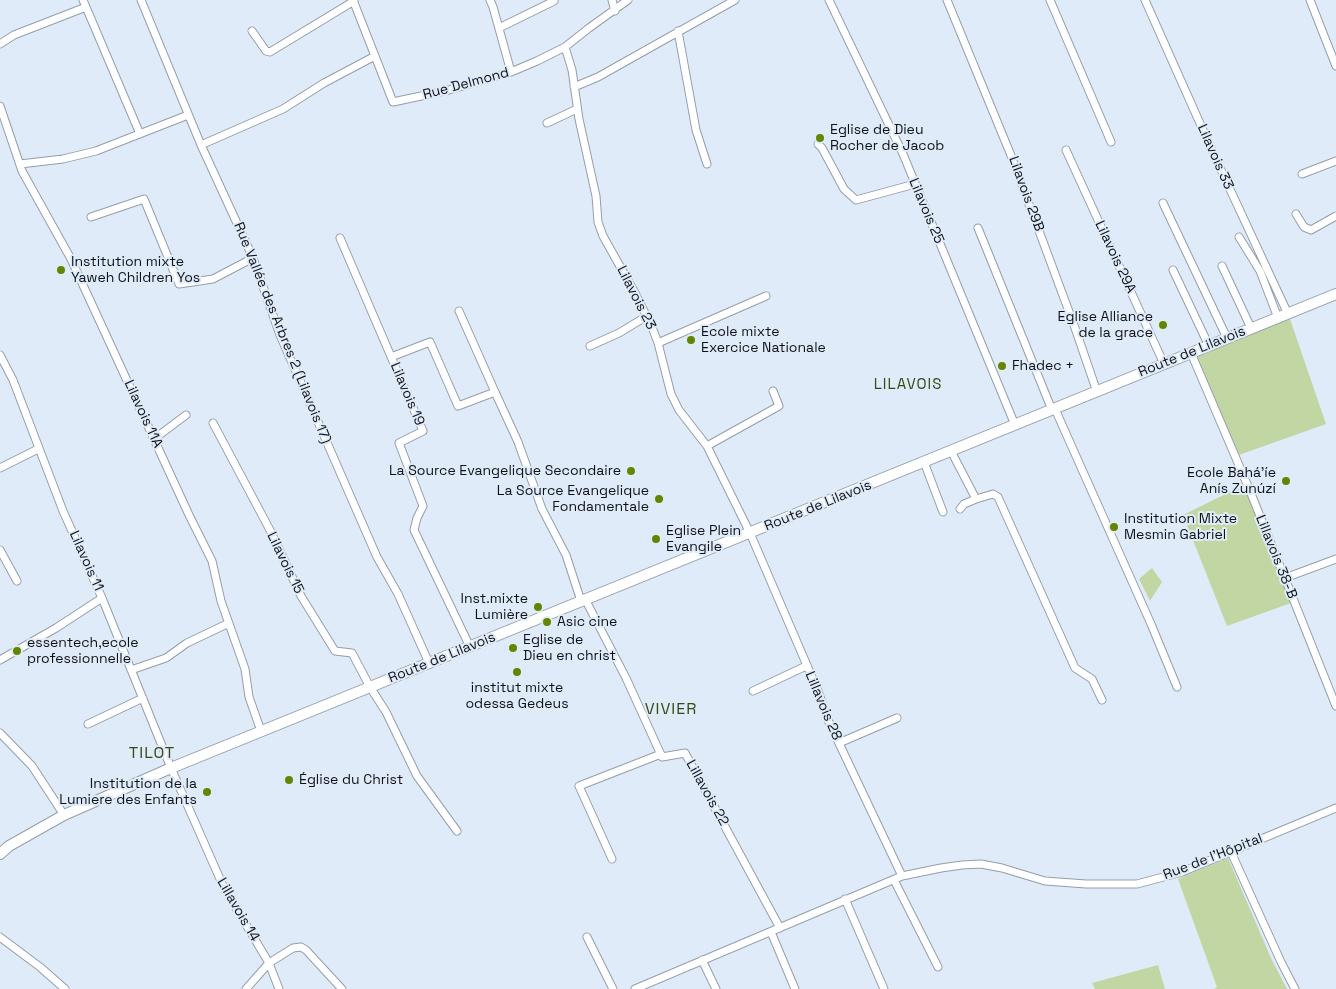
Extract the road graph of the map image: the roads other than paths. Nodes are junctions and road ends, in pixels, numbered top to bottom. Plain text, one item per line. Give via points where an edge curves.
1 (141, 0) edge
2 (490, 0) edge
3 (612, 0) edge
4 (628, 0) edge
5 (735, 0) edge
6 (829, 0) edge
7 (947, 0) edge
8 (1050, 0) edge
9 (1145, 0) edge
10 (1310, 0) edge
11 (354, 1) edge
12 (554, 1) dead end
13 (84, 4) edge
14 (615, 10) junction
15 (499, 28) junction
16 (252, 31) dead end
17 (678, 31) junction
18 (0, 44) edge
19 (565, 47) junction
20 (375, 56) junction
21 (1336, 66) edge
22 (511, 72) junction
23 (574, 87) junction
24 (0, 106) edge
25 (577, 109) junction
26 (188, 115) junction
27 (547, 123) dead end
28 (3, 125) edge
29 (140, 134) junction
30 (1112, 142) dead end
31 (818, 144) dead end
32 (201, 145) junction
33 (1066, 150) dead end
34 (1336, 161) edge
35 (20, 164) junction
36 (707, 164) dead end
37 (1302, 174) dead end
38 (915, 184) junction
39 (1163, 203) dead end
40 (1296, 214) dead end
41 (1336, 216) edge
42 (91, 217) dead end
43 (978, 228) dead end
44 (1239, 237) dead end
45 (340, 238) dead end
46 (253, 258) junction
47 (1222, 266) dead end
48 (1173, 270) dead end
49 (1336, 294) edge
50 (766, 296) dead end
51 (458, 311) dead end
52 (647, 316) junction
53 (1283, 316) junction
54 (1251, 328) junction
55 (1227, 338) junction
56 (658, 343) junction
57 (590, 346) dead end
58 (1209, 346) junction
59 (1191, 353) junction
60 (0, 355) edge
61 (391, 357) junction
62 (1164, 364) junction
63 (773, 391) dead end
64 (495, 392) junction
65 (1097, 392) junction
66 (1053, 410) junction
67 (186, 416) dead end
68 (213, 423) dead end
69 (1015, 425) junction
70 (154, 439) junction
71 (707, 446) junction
72 (38, 449) junction
73 (951, 451) junction
74 (924, 462) junction
75 (0, 468) edge
76 (976, 499) junction
77 (960, 509) dead end
78 (943, 512) dead end
79 (750, 533) junction
80 (0, 550) edge
81 (1336, 560) edge
82 (1285, 578) junction
83 (17, 581) dead end
84 (102, 598) junction
85 (583, 600) junction
86 (229, 623) junction
87 (470, 647) junction
88 (0, 660) edge
89 (428, 662) junction
90 (806, 666) junction
91 (131, 670) junction
92 (370, 687) junction
93 (1177, 687) dead end
94 (752, 691) dead end
95 (143, 698) junction
96 (1102, 700) dead end
97 (1336, 706) edge
98 (897, 718) dead end
99 (88, 724) dead end
100 (261, 731) junction
101 (0, 733) edge
102 (839, 743) junction
103 (661, 754) junction
104 (171, 768) junction
105 (1336, 808) edge
106 (64, 815) junction
107 (457, 831) dead end
108 (1231, 852) junction
109 (0, 854) edge
110 (612, 859) dead end
111 (902, 876) junction
112 (894, 880) junction
113 (845, 899) junction
114 (780, 928) junction
115 (771, 932) junction
116 (0, 937) edge
117 (587, 937) dead end
118 (702, 960) junction
119 (269, 963) junction
120 (938, 967) dead end
121 (645, 987) edge
122 (65, 989) edge
123 (246, 989) edge
124 (279, 989) edge
125 (342, 989) edge
126 (614, 989) edge
127 (635, 989) edge
128 (716, 989) edge
129 (795, 989) edge
130 (884, 989) edge
131 (1295, 989) edge

1 - 26 street, Rue Vallée des Arbres 2 (Lilavois 17)
2 - 15 street
3 - 14 street
4 - 14 street, Rue Delmond
5 - 17 street
6 - 38 street, Lilavois 25
7 - 65 street, Lilavois 29B via 1010,152
8 - 30 street
9 - 53 street, Lilavois 33
10 - 21 street
11 - 16 street via 270,52
11 - 20 street, Rue Delmond
12 - 15 street
13 - 18 street
13 - 29 street
14 - 19 street, Rue Delmond
15 - 22 street
17 - 23 street via 598,77
17 - 36 street via 696,130
19 - 22 street, Rue Delmond
19 - 23 street, Lilavois 23
20 - 22 street, Rue Delmond via 393,102
20 - 32 street via 283,109
23 - 25 street, Lilavois 23
24 - 28 street, Lilavois 11A
25 - 27 street
25 - 52 street, Lilavois 23 via 602,236
26 - 29 street
26 - 32 street, Rue Vallée des Arbres 2 (Lilavois 17)
28 - 35 street, Lilavois 11A
29 - 35 street via 64,159
31 - 38 street via 844,189 856,200
32 - 46 street, Rue Vallée des Arbres 2 (Lilavois 17)
33 - 62 street, Lilavois 29A
34 - 37 street
35 - 70 street, Lilavois 11A via 71,259
38 - 69 street, Lilavois 25
39 - 55 street
40 - 41 street via 1304,227 1311,230
42 - 46 street via 144,199 179,284 213,279
43 - 66 street
44 - 53 street
45 - 61 street, Lilavois 19
46 - 89 street, Rue Vallée des Arbres 2 (Lilavois 17) via 280,335 377,557 398,594
47 - 54 street
48 - 58 street
49 - 53 main road, Route de Lilavois
50 - 56 street
51 - 64 street
52 - 56 street, Lilavois 23
52 - 57 street
53 - 54 main road, Route de Lilavois
54 - 55 main road, Route de Lilavois
55 - 58 main road, Route de Lilavois
56 - 71 street, Lilavois 23 via 671,394 679,410
58 - 59 main road, Route de Lilavois
59 - 62 main road, Route de Lilavois
59 - 82 street, Lillavois 38-B
60 - 72 street, Lilavois 11 via 13,380
61 - 64 street via 430,342 458,406
61 - 87 street, Lilavois 19 via 423,431 399,443 423,506 414,530
62 - 65 main road, Route de Lilavois
63 - 71 street via 778,406
64 - 85 street
65 - 66 main road, Route de Lilavois
66 - 69 main road, Route de Lilavois
66 - 93 street via 1152,624
67 - 70 street
68 - 92 street, Lilavois 15 via 301,596 335,651 352,653
69 - 73 main road, Route de Lilavois
70 - 86 street, Lilavois 11A via 212,561
71 - 79 street, Lilavois 23
72 - 75 street
72 - 84 street, Lilavois 11
73 - 74 main road, Route de Lilavois
73 - 76 street
74 - 78 street
74 - 79 main road, Route de Lilavois
76 - 77 street
76 - 96 street via 993,494 998,498 1075,668 1092,679
79 - 85 main road, Route de Lilavois
79 - 90 street, Lillavois 28
80 - 83 street
81 - 82 street
82 - 97 street, Lillavois 38-B
84 - 88 street
84 - 91 street, Lilavois 11
85 - 87 main road, Route de Lilavois
85 - 103 street via 626,678
86 - 91 street via 186,643 166,658
86 - 100 street, Lilavois 11A via 246,669 248,696
87 - 89 main road, Route de Lilavois
89 - 92 main road, Route de Lilavois
90 - 94 street
90 - 102 street, Lillavois 28
91 - 95 street, Lilavois 11
92 - 100 main road, Route de Lilavois
92 - 107 street via 418,776
95 - 99 street
95 - 104 street, Lilavois 11
98 - 102 street
100 - 104 main road, Route de Lilavois
101 - 106 street via 32,766
102 - 111 street, Lillavois 28
103 - 110 street via 579,786
103 - 114 street, Lillavois 22 via 685,753
104 - 106 main road, Route de Lilavois
104 - 119 street, Lillavois 14 via 224,888
105 - 108 street, Rue de l'Hôpital
106 - 109 main road, Route de Lilavois
108 - 111 street, Rue de l'Hôpital via 1182,872 1137,884 1045,881 981,864
108 - 131 street
111 - 112 street, Rue de l'Hôpital
112 - 113 street, Rue de l'Hôpital
112 - 120 street
113 - 114 street, Rue de l'Hôpital
113 - 130 street
114 - 115 street, Rue de l'Hôpital
115 - 118 street, Rue de l'Hôpital
115 - 129 street
116 - 122 street
117 - 126 street
118 - 121 street, Rue de l'Hôpital
118 - 128 street
119 - 123 street
119 - 124 street, Lillavois 14
119 - 125 street via 293,948 301,947
121 - 127 street, Rue de l'Hôpital

